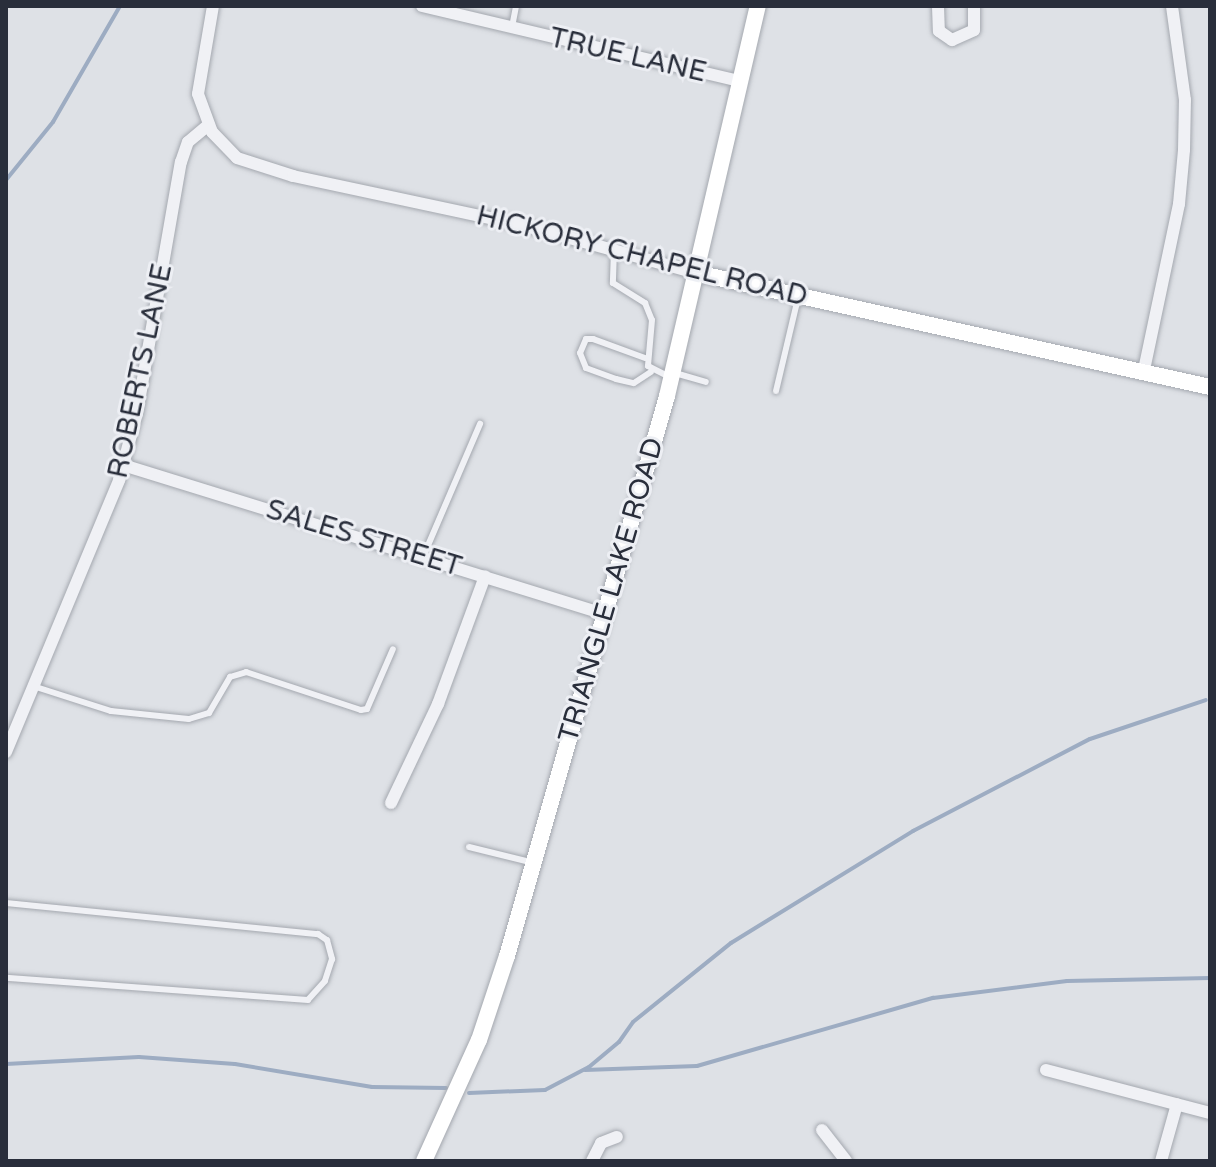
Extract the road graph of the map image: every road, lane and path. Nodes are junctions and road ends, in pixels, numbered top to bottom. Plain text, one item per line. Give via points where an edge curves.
1 (213, 6) edge
2 (422, 6) edge
3 (516, 6) edge
4 (758, 6) edge
5 (938, 6) edge
6 (974, 6) edge
7 (1172, 6) edge
8 (512, 27) junction
9 (740, 81) junction
10 (208, 125) junction
11 (614, 250) junction
12 (692, 272) junction
13 (799, 295) junction
14 (645, 358) junction
15 (1144, 370) junction
16 (651, 372) junction
17 (671, 374) junction
18 (706, 382) dead end
19 (1210, 387) edge
20 (776, 391) dead end
21 (480, 424) dead end
22 (123, 465) junction
23 (423, 557) junction
24 (485, 576) junction
25 (604, 614) junction
26 (393, 649) dead end
27 (36, 687) junction
28 (6, 752) edge
29 (391, 803) dead end
30 (469, 847) dead end
31 (534, 862) junction
32 (6, 903) edge
33 (6, 978) edge
34 (1046, 1070) dead end
35 (1177, 1104) junction
36 (1210, 1113) edge
37 (822, 1130) dead end
38 (617, 1137) dead end
39 (424, 1161) edge
40 (592, 1161) edge
41 (846, 1161) edge
42 (1161, 1161) edge

1 - 10 street via 199,77
2 - 8 street, TRUE LANE
3 - 8 lane
4 - 9 street, TRIANGLE LAKE ROAD
5 - 6 street via 939,31 961,40 977,24
7 - 15 street via 1185,100 1184,150 1179,204
8 - 9 street, TRUE LANE
9 - 12 street, TRIANGLE LAKE ROAD
10 - 11 street, HICKORY CHAPEL ROAD via 223,146 258,168
10 - 22 street, ROBERTS LANE via 188,142 181,162 143,384
11 - 12 street, HICKORY CHAPEL ROAD
11 - 14 lane via 613,283 645,303 652,320
12 - 13 street, HICKORY CHAPEL ROAD
12 - 17 street, TRIANGLE LAKE ROAD
13 - 15 street, HICKORY CHAPEL ROAD
13 - 20 lane
14 - 16 lane
14 - 16 lane via 593,339 586,339 580,353 586,368 616,379 634,383
15 - 19 street, HICKORY CHAPEL ROAD
16 - 17 lane
17 - 18 lane
17 - 25 street, TRIANGLE LAKE ROAD
21 - 23 lane
22 - 23 street, SALES STREET
22 - 27 street, ROBERTS LANE
23 - 24 street, SALES STREET
24 - 25 street, SALES STREET
24 - 29 street via 438,704
25 - 31 street, TRIANGLE LAKE ROAD
26 - 27 lane via 367,709 361,710 246,672 230,677 209,713 189,719 111,711
27 - 28 street, ROBERTS LANE
30 - 31 lane
31 - 39 street, TRIANGLE LAKE ROAD via 479,1040
32 - 33 lane via 318,934 327,940 332,959 325,981 308,1000
34 - 35 street
35 - 36 street
35 - 42 street
37 - 41 street
38 - 40 street via 601,1143

